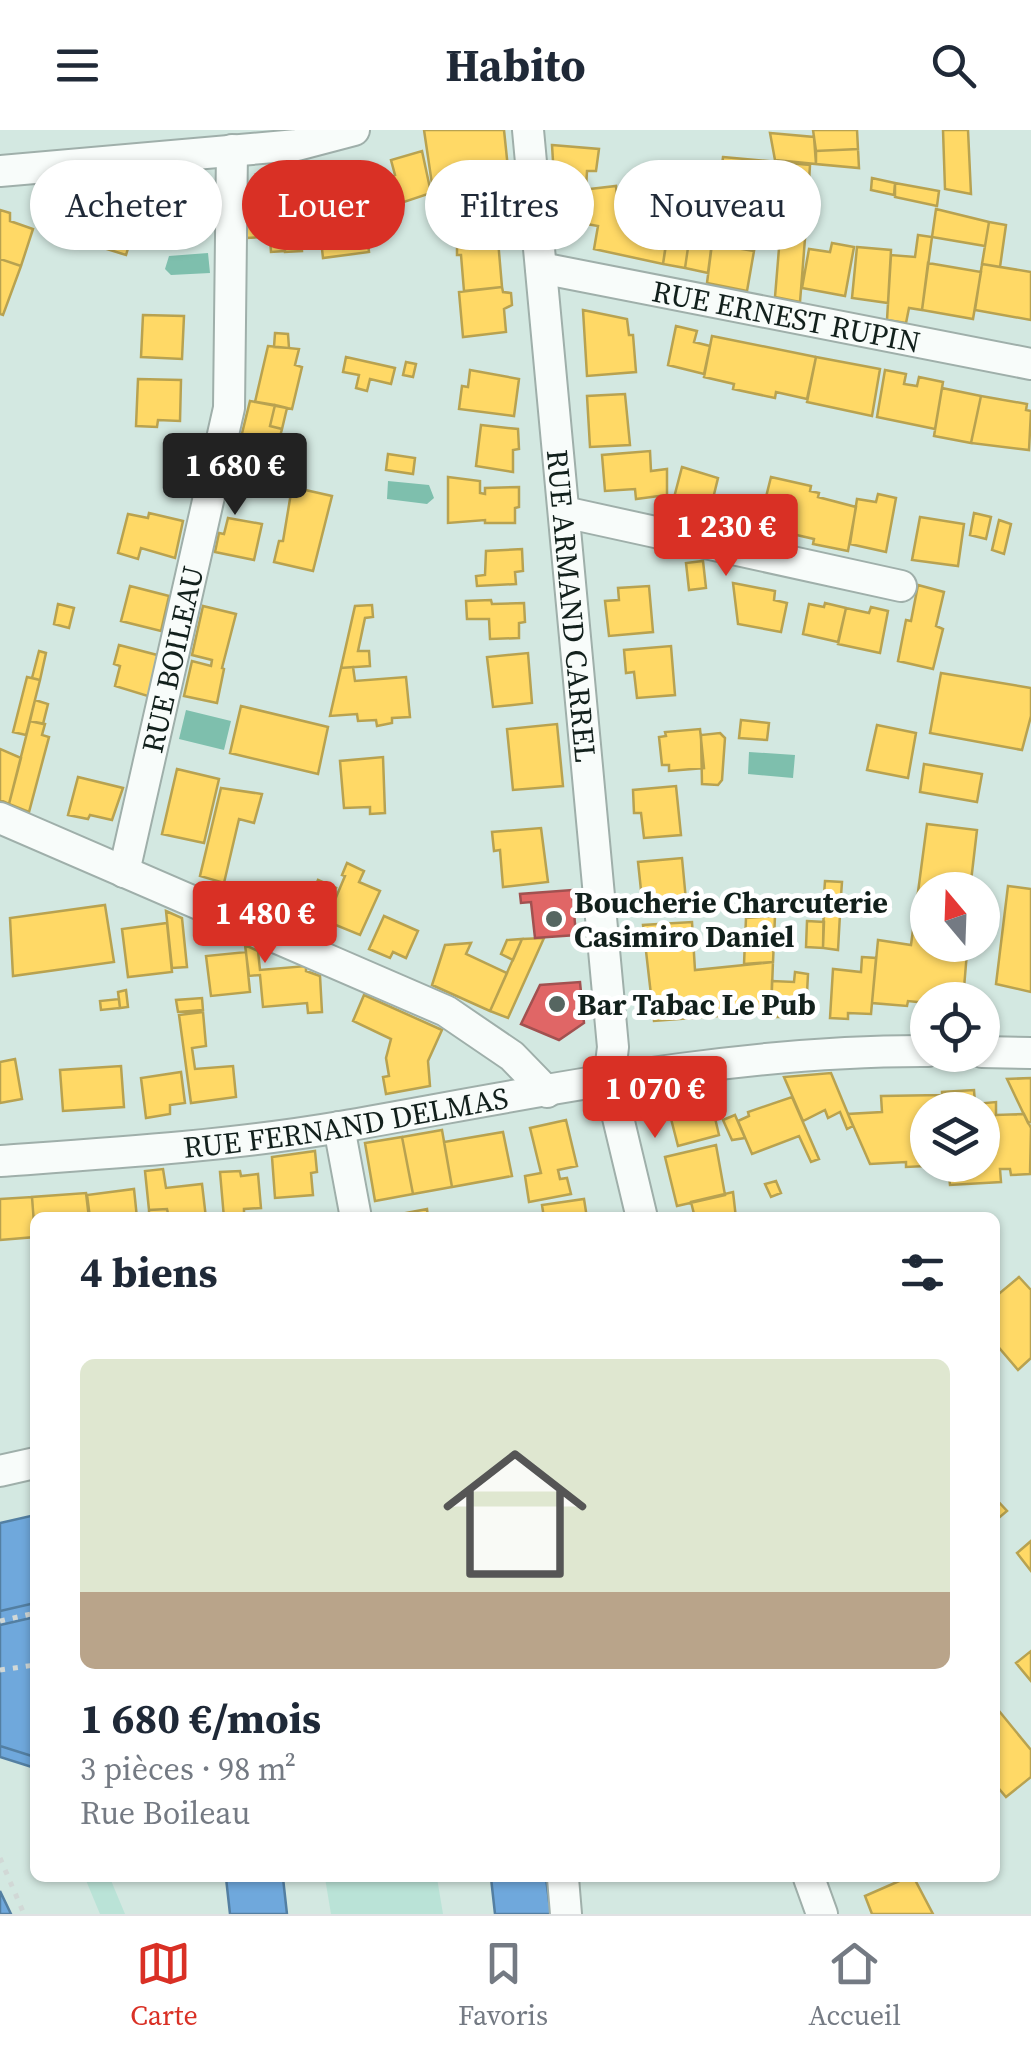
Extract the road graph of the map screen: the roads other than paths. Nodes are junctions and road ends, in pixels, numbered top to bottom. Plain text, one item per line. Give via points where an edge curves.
1 (354, 130) edge
2 (528, 130) edge
3 (232, 150) junction
4 (3, 163) edge
5 (541, 268) junction
6 (1031, 364) edge
7 (564, 512) junction
8 (901, 586) dead end
9 (0, 818) edge
10 (124, 872) junction
11 (910, 1051) edge
12 (1000, 1052) edge
13 (1031, 1053) edge
14 (609, 1080) junction
15 (547, 1092) junction
16 (340, 1127) junction
17 (0, 1161) edge
18 (355, 1212) edge
19 (641, 1212) edge
20 (30, 1464) edge
21 (0, 1471) edge
22 (564, 1882) edge
23 (810, 1882) edge
24 (566, 1914) edge
25 (822, 1914) edge

1 - 3 street via 296,145
2 - 5 street, RUE ARMAND CARREL
3 - 4 street
3 - 10 street, RUE BOILEAU via 229,408
5 - 6 street, RUE ERNEST RUPIN
5 - 7 street, RUE ARMAND CARREL
7 - 8 street
7 - 14 street, RUE ARMAND CARREL via 613,1046
9 - 10 street
10 - 15 street via 446,1011 512,1056
11 - 14 street, RUE FERNAND DELMAS via 704,1065
12 - 13 street
14 - 15 street, RUE FERNAND DELMAS
14 - 19 street, RUE ARMAND CARREL
15 - 16 street, RUE FERNAND DELMAS
16 - 17 street, RUE FERNAND DELMAS
16 - 18 street
20 - 21 street
22 - 24 street
23 - 25 street

